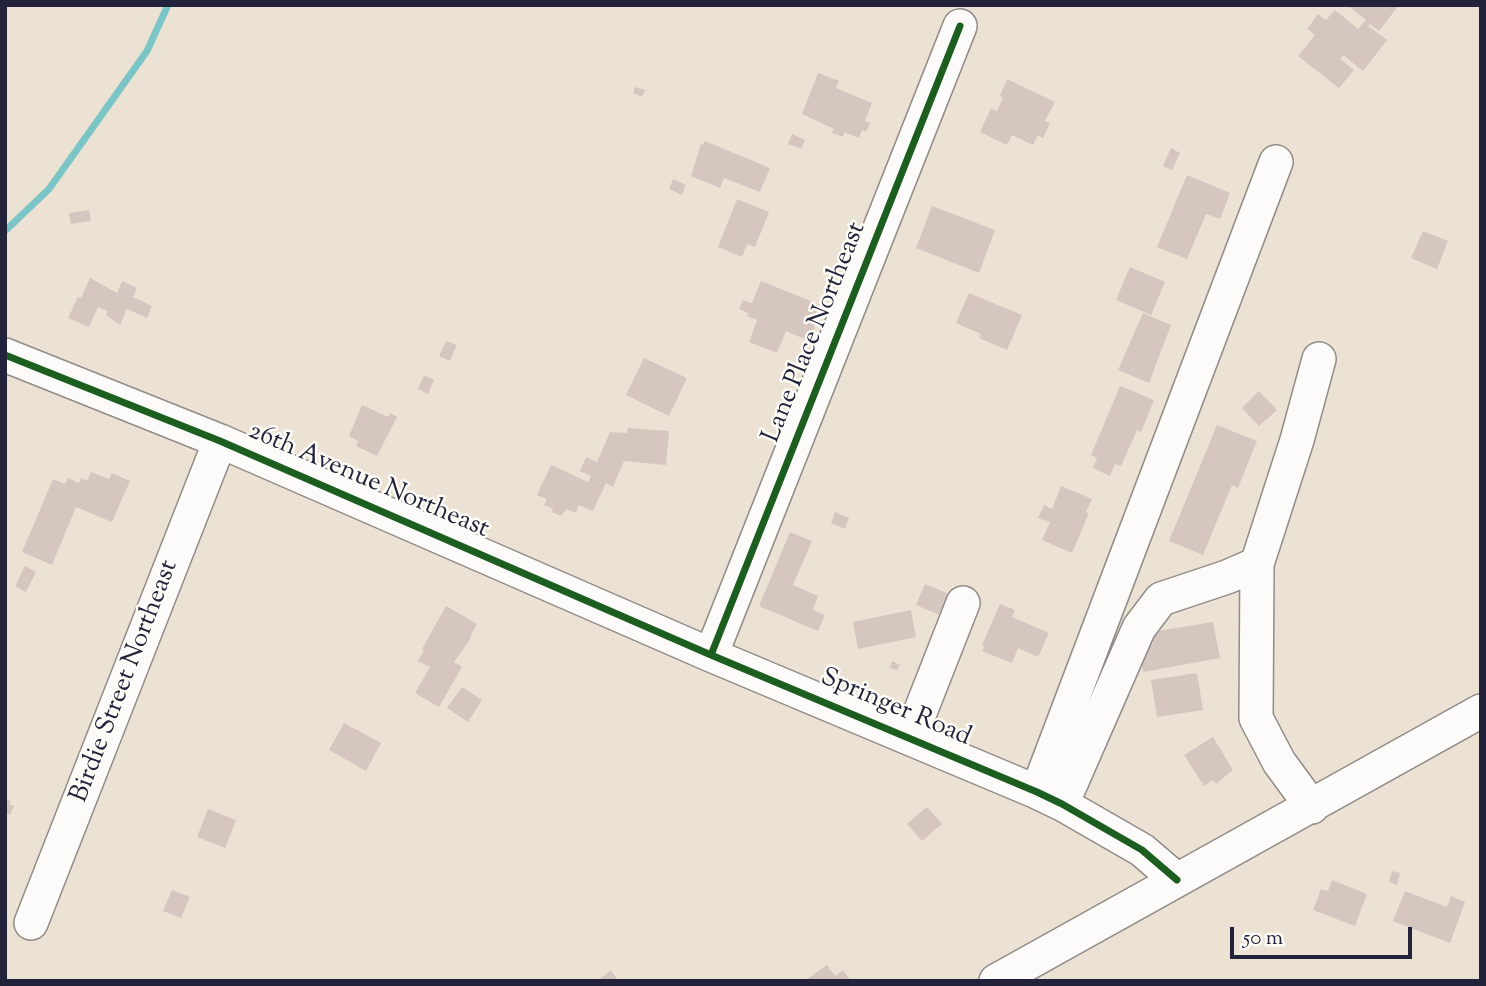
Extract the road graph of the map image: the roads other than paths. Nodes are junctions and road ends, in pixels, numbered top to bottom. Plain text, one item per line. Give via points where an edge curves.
1 (960, 26) dead end
2 (1276, 162) dead end
3 (5, 355) edge
4 (1319, 359) dead end
5 (220, 441) junction
6 (1257, 564) junction
7 (963, 603) dead end
8 (711, 655) junction
9 (1481, 711) edge
10 (910, 738) junction
11 (1049, 798) junction
12 (1312, 807) junction
13 (1177, 880) junction
14 (31, 923) dead end
15 (996, 981) edge

1 - 8 street, Lane Place Northeast
2 - 11 street
3 - 5 street, 26th Avenue Northeast
4 - 6 street
5 - 8 street, 26th Avenue Northeast
5 - 14 street, Birdie Street Northeast
6 - 11 street via 1161,599 1139,628
6 - 12 street via 1256,718 1279,762
7 - 10 street
8 - 10 street, Springer Road
9 - 12 street
10 - 11 street, Springer Road
11 - 13 street via 1142,850
12 - 13 street
13 - 15 street

